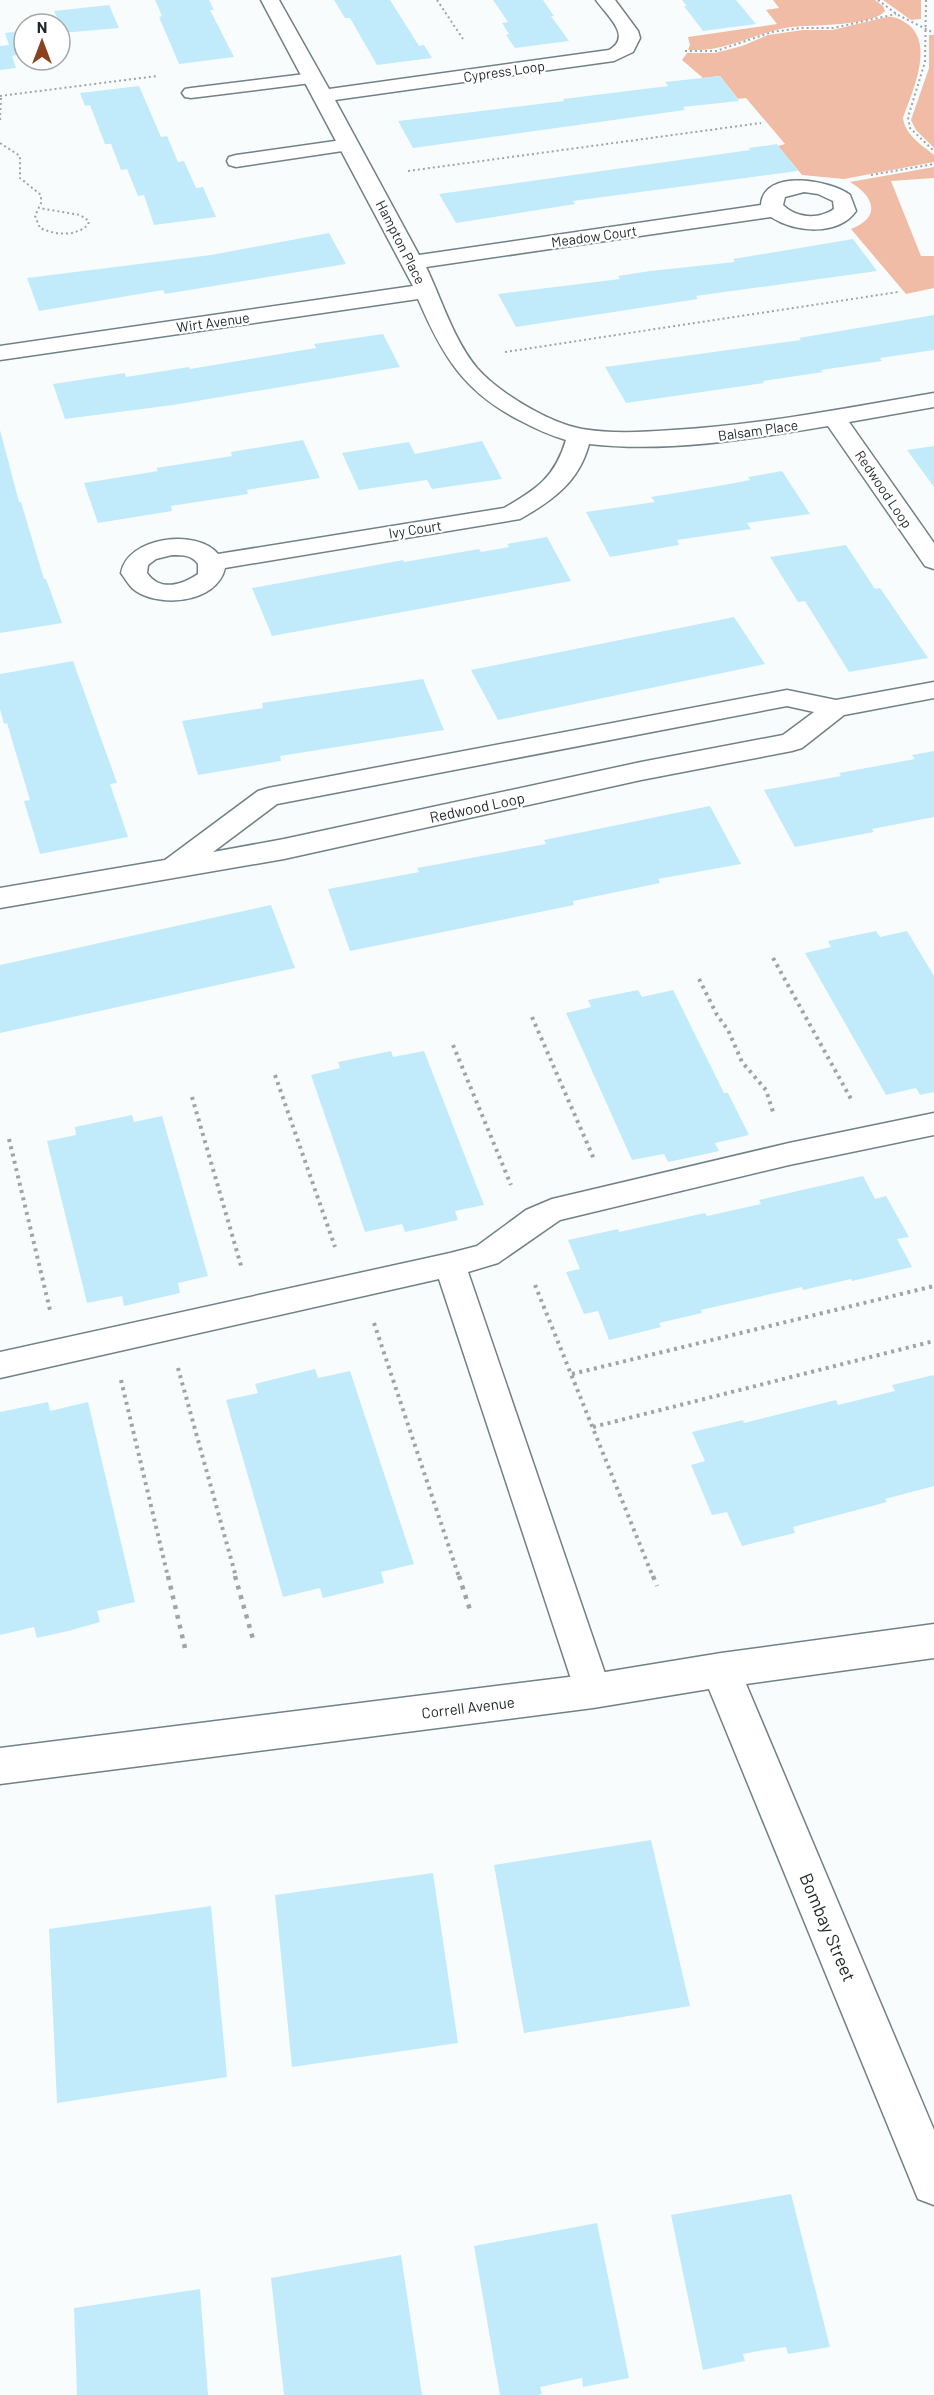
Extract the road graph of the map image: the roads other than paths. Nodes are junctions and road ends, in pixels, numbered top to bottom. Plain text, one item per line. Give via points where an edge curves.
1 (270, 0) edge
2 (604, 0) edge
3 (318, 87) junction
4 (191, 93) dead end
5 (349, 145) junction
6 (236, 161) dead end
7 (774, 210) dead end
8 (413, 262) junction
9 (426, 291) junction
10 (0, 353) edge
11 (934, 400) edge
12 (834, 417) junction
13 (579, 436) junction
14 (934, 561) edge
15 (211, 563) dead end
16 (934, 690) edge
17 (836, 708) junction
18 (172, 868) junction
19 (3, 894) edge
20 (934, 1124) edge
21 (450, 1265) junction
22 (0, 1365) edge
23 (934, 1641) edge
24 (721, 1670) junction
25 (593, 1691) junction
26 (0, 1766) edge
27 (934, 2184) edge

1 - 3 street, Hampton Place
2 - 3 street, Cypress Loop via 630,38 626,48 614,55
3 - 4 lane
3 - 5 street, Hampton Place
5 - 6 lane
5 - 8 street, Hampton Place
7 - 8 street, Meadow Court
8 - 9 street, Hampton Place
9 - 10 street, Wirt Avenue
9 - 13 street, Hampton Place via 470,374 497,398
11 - 12 street, Balsam Place
12 - 13 street, Balsam Place via 706,437
12 - 14 street, Redwood Loop
13 - 15 street, Ivy Court via 574,458 563,477 538,499 511,514
16 - 17 street, Redwood Loop
17 - 18 street, Redwood Loop via 792,742 284,849
17 - 18 street via 788,698 268,797
18 - 19 street, Redwood Loop
20 - 21 lane via 552,1210 487,1255
21 - 22 lane
21 - 25 lane
23 - 24 street, Correll Avenue
24 - 25 street, Correll Avenue
24 - 27 street, Bombay Street
25 - 26 street, Correll Avenue

